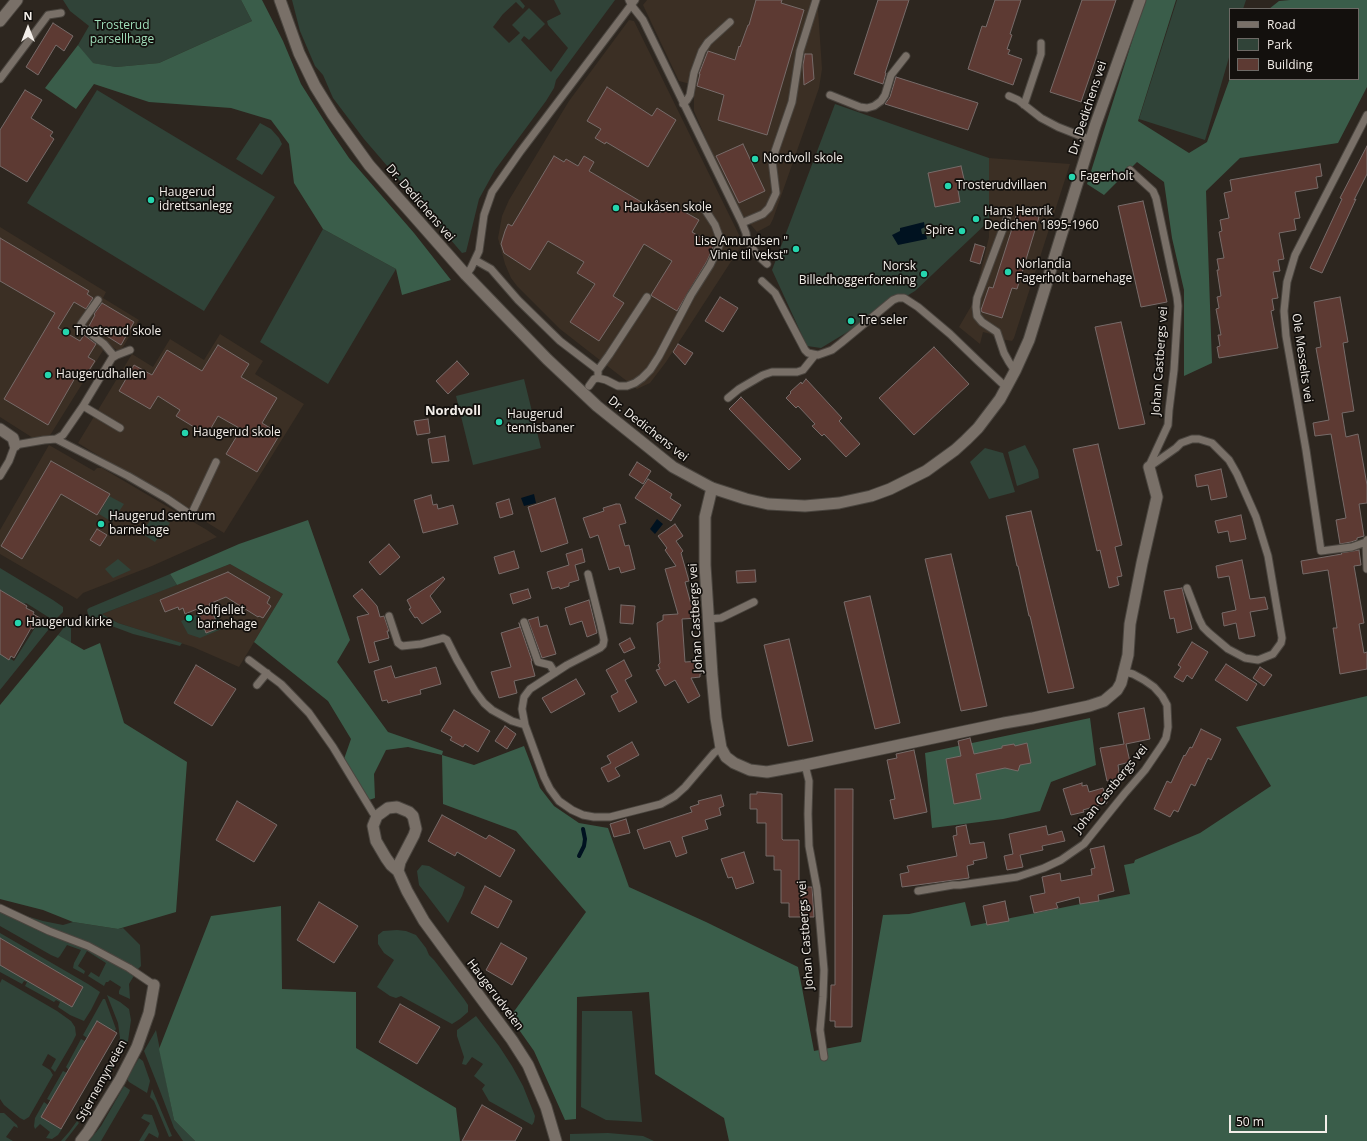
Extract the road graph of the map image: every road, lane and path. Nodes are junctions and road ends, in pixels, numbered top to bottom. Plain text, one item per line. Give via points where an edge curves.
1 (17, 0) edge
2 (280, 0) edge
3 (816, 0) edge
4 (1140, 0) edge
5 (632, 2) edge
6 (61, 13) dead end
7 (0, 21) edge
8 (730, 22) dead end
9 (1042, 43) dead end
10 (906, 56) dead end
11 (0, 79) edge
12 (830, 95) dead end
13 (1009, 96) dead end
14 (683, 104) junction
15 (1024, 106) junction
16 (1367, 115) edge
17 (1091, 140) junction
18 (1130, 170) dead end
19 (702, 205) dead end
20 (1007, 218) dead end
21 (742, 223) junction
22 (475, 260) junction
23 (767, 264) dead end
24 (466, 275) junction
25 (762, 281) dead end
26 (647, 297) dead end
27 (98, 300) dead end
28 (130, 350) dead end
29 (815, 355) junction
30 (114, 356) junction
31 (1015, 371) junction
32 (598, 374) junction
33 (589, 386) dead end
34 (1007, 388) junction
35 (728, 398) dead end
36 (83, 406) junction
37 (120, 428) dead end
38 (0, 429) edge
39 (56, 439) junction
40 (15, 445) junction
41 (216, 462) dead end
42 (1149, 466) junction
43 (0, 476) edge
44 (712, 488) junction
45 (1367, 541) edge
46 (1367, 569) edge
47 (588, 574) dead end
48 (1187, 588) dead end
49 (754, 602) dead end
50 (389, 616) dead end
51 (709, 619) junction
52 (524, 622) dead end
53 (249, 660) dead end
54 (1125, 672) junction
55 (267, 673) junction
56 (555, 673) junction
57 (257, 685) dead end
58 (525, 725) junction
59 (721, 748) junction
60 (805, 765) junction
61 (373, 813) dead end
62 (398, 871) junction
63 (918, 891) dead end
64 (0, 908) edge
65 (154, 985) joint
66 (824, 1056) dead end
67 (81, 1141) edge
68 (556, 1141) edge

1 - 7 street
2 - 24 street, Dr. Dedichens vei via 299,53 330,110 369,165
3 - 21 lane via 800,51 792,102 772,160 776,193 763,214
4 - 17 street, Dr. Dedichens vei
5 - 14 lane
5 - 22 lane via 492,192 484,215 479,251
6 - 11 lane via 48,15
8 - 14 lane via 702,51 690,94
9 - 15 lane via 1041,54
10 - 12 lane via 891,75 881,101 874,106 860,107
13 - 15 lane
14 - 21 lane
15 - 17 lane via 1058,127
16 - 45 lane, Ole Messelts vei via 1295,255 1287,282 1284,311 1321,551 1352,547
17 - 31 street, Dr. Dedichens vei via 1029,340
18 - 42 lane, Johan Castbergs vei via 1156,198 1178,306 1168,425
19 - 32 lane via 715,226 719,246 659,356 642,378 627,386 618,386
20 - 31 lane via 977,298 976,307 977,316 999,336 1004,353
21 - 23 lane via 747,240
22 - 24 lane
22 - 32 lane via 491,269 518,300
24 - 44 street, Dr. Dedichens vei via 542,354 597,406 673,467
25 - 29 lane via 775,293 808,353
26 - 32 lane
27 - 30 lane via 82,327 104,344
28 - 30 lane
29 - 34 lane via 832,350 893,300 904,298 950,334
29 - 35 lane via 803,370 763,375 738,389
30 - 36 lane
31 - 34 street, Dr. Dedichens vei
32 - 33 lane
34 - 44 street, Dr. Dedichens vei via 978,428 955,450 926,471 871,496 839,503 784,506 746,499
36 - 37 lane
36 - 39 lane via 63,435
38 - 40 street via 13,438
39 - 40 lane
39 - 41 lane via 128,476 191,515
40 - 43 lane
42 - 48 lane via 1181,443 1192,439 1212,443 1229,460 1238,474 1253,510 1268,556 1281,643 1273,654 1258,660 1244,658 1228,649 1203,627
42 - 54 street via 1157,497 1130,624
44 - 51 street, Johan Castbergs vei via 705,517
45 - 46 lane, Ole Messelts vei
47 - 56 lane via 604,640 603,645
49 - 51 lane via 721,618
50 - 58 lane via 398,643 402,646 443,638 448,640 457,660 484,703 492,710
51 - 59 street, Johan Castbergs vei via 712,675
52 - 56 lane via 536,659 550,665
53 - 55 lane
54 - 60 street via 1117,690 1104,701 1089,706
54 - 63 lane, Johan Castbergs vei via 1144,680 1162,696 1167,705 1166,738 1145,770 1084,844 1044,868 1017,877
55 - 57 lane
55 - 61 lane via 309,714 333,747
56 - 58 lane via 530,689 524,698 522,709
58 - 59 lane via 544,777 559,801 572,810 594,817 610,817 661,804 685,787 714,752
59 - 60 street via 726,757 750,770 768,772
60 - 66 lane, Johan Castbergs vei via 809,782 809,846 817,889 824,970 820,1030
62 - 62 street, Haugerudveien via 416,829 413,816 397,807 388,808 380,813 373,831 386,858
62 - 68 street, Haugerudveien via 424,920 528,1065 546,1107
64 - 65 lane via 88,946
65 - 67 street, Stjernemyrveien via 149,1013 137,1047 120,1080

